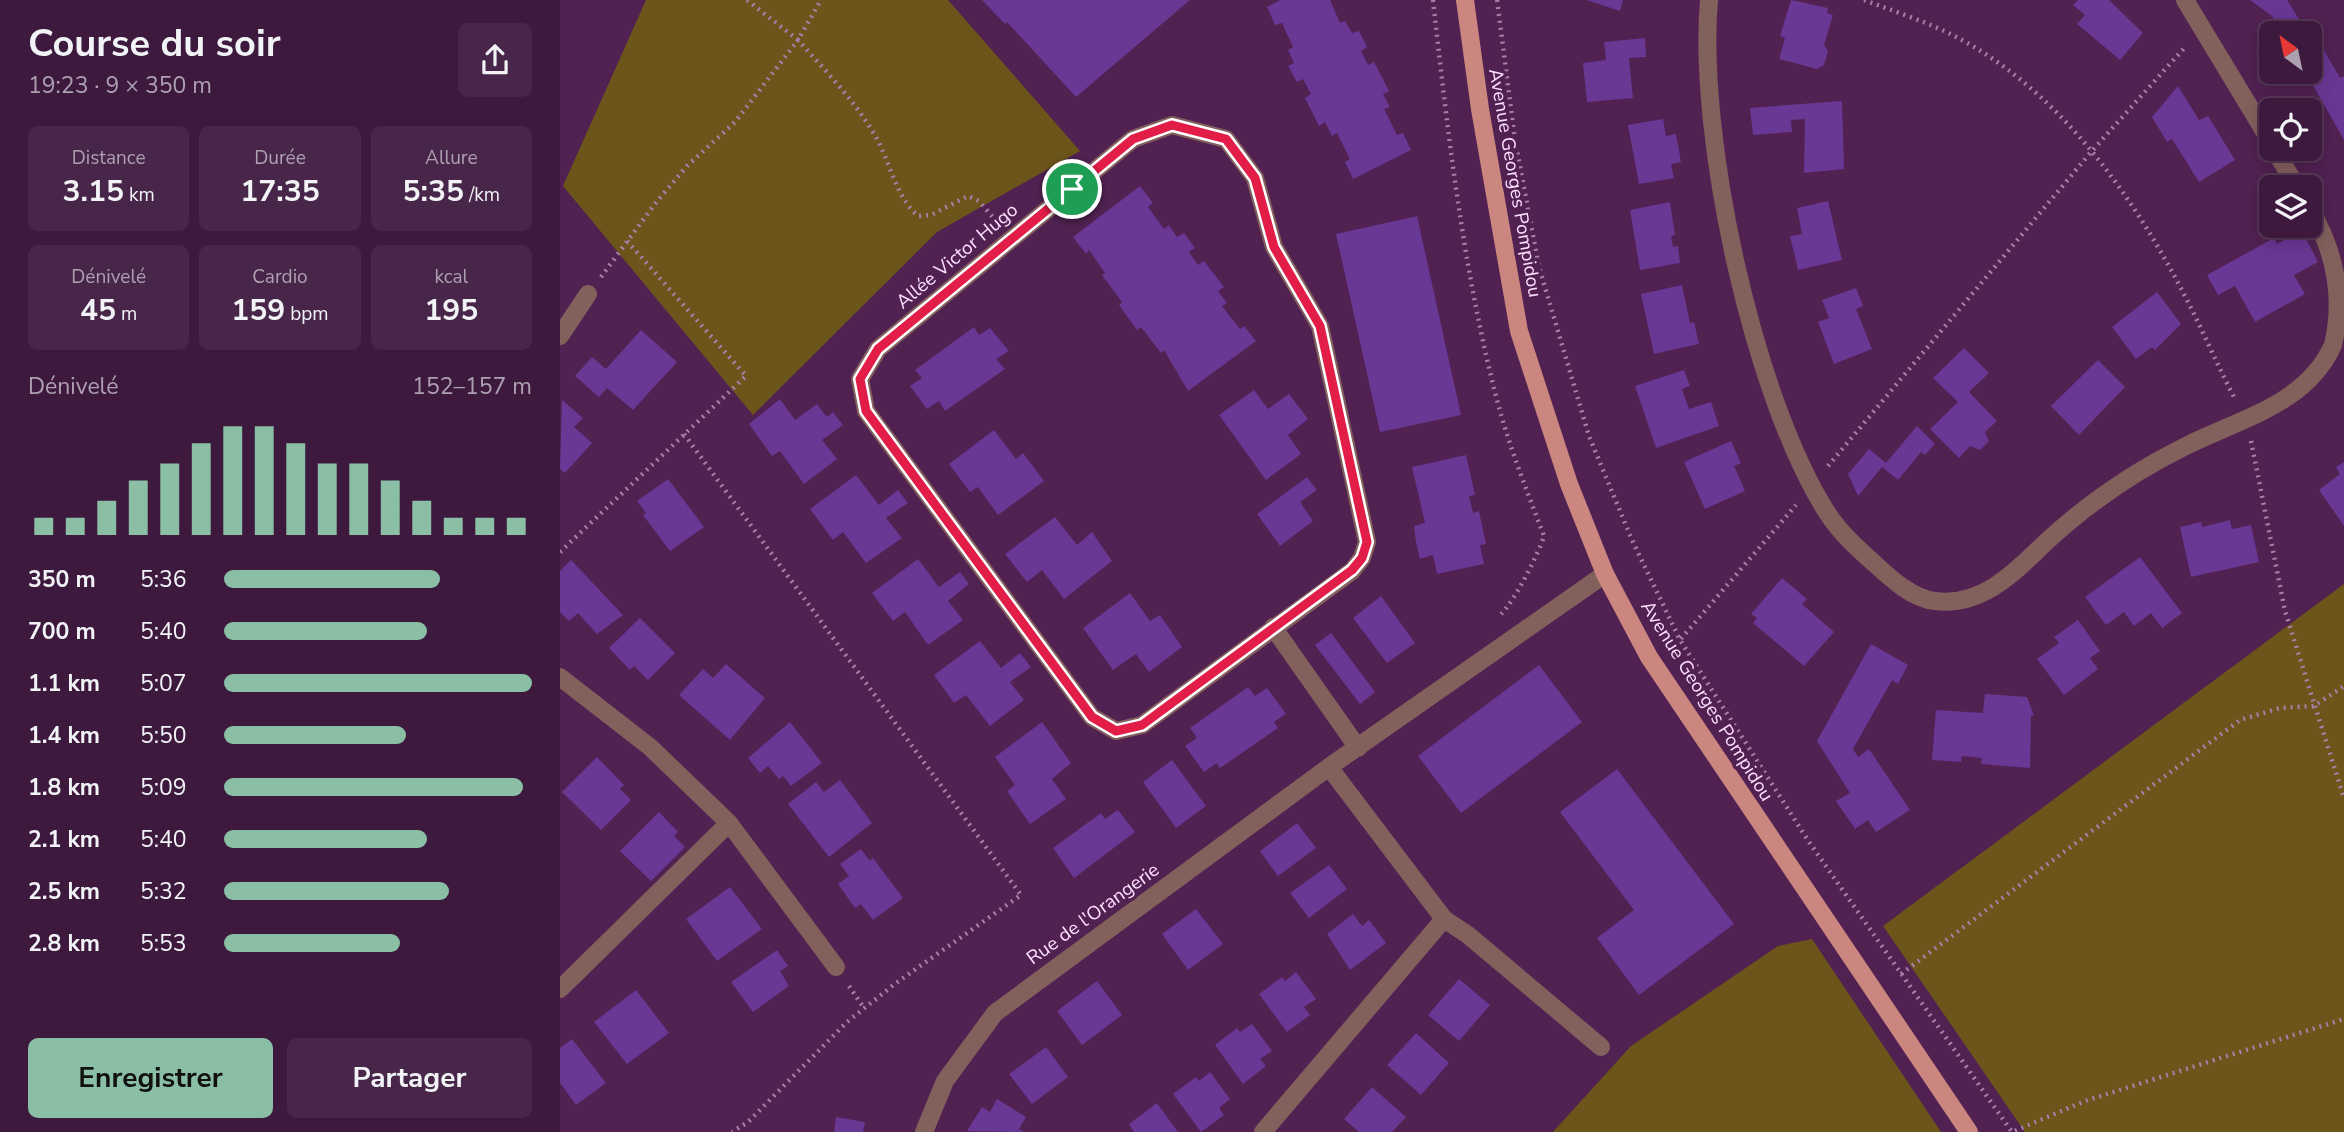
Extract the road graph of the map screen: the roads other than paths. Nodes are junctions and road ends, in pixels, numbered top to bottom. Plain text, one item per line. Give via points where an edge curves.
1 (1465, 0) edge
2 (1709, 0) edge
3 (2185, 0) edge
4 (2259, 122) edge
5 (2322, 235) edge
6 (588, 294) road end
7 (560, 336) edge
8 (1605, 574) junction
9 (1273, 627) junction
10 (560, 677) edge
11 (1358, 748) junction
12 (1329, 767) junction
13 (729, 824) junction
14 (1444, 919) junction
15 (836, 967) dead end
16 (560, 989) edge
17 (1601, 1047) dead end
18 (924, 1132) edge
19 (1264, 1132) edge
20 (1969, 1132) edge

1 - 8 main road, Avenue Georges Pompidou via 1519,331 1569,484
2 - 5 street via 1706,37 1719,175 1749,317 1778,404 1812,485 1846,538 1884,573 1932,601 1978,596 1998,585 2078,514 2119,485 2186,445 2301,389 2334,344 2341,310 2341,276
3 - 4 street
6 - 7 street
8 - 11 street, Rue de l'Orangerie
8 - 20 main road, Avenue Georges Pompidou via 1649,657
9 - 9 street, Allée Victor Hugo via 1142,725 1116,731 1092,717 866,411 860,379 878,349 1133,139 1172,125 1226,139 1255,178 1274,247 1320,326 1367,542 1352,570
9 - 11 street
10 - 13 street via 650,747
11 - 12 street, Rue de l'Orangerie
12 - 14 street
12 - 18 street, Rue de l'Orangerie via 995,1013 945,1081
13 - 15 street
13 - 16 street
14 - 17 street
14 - 19 street

